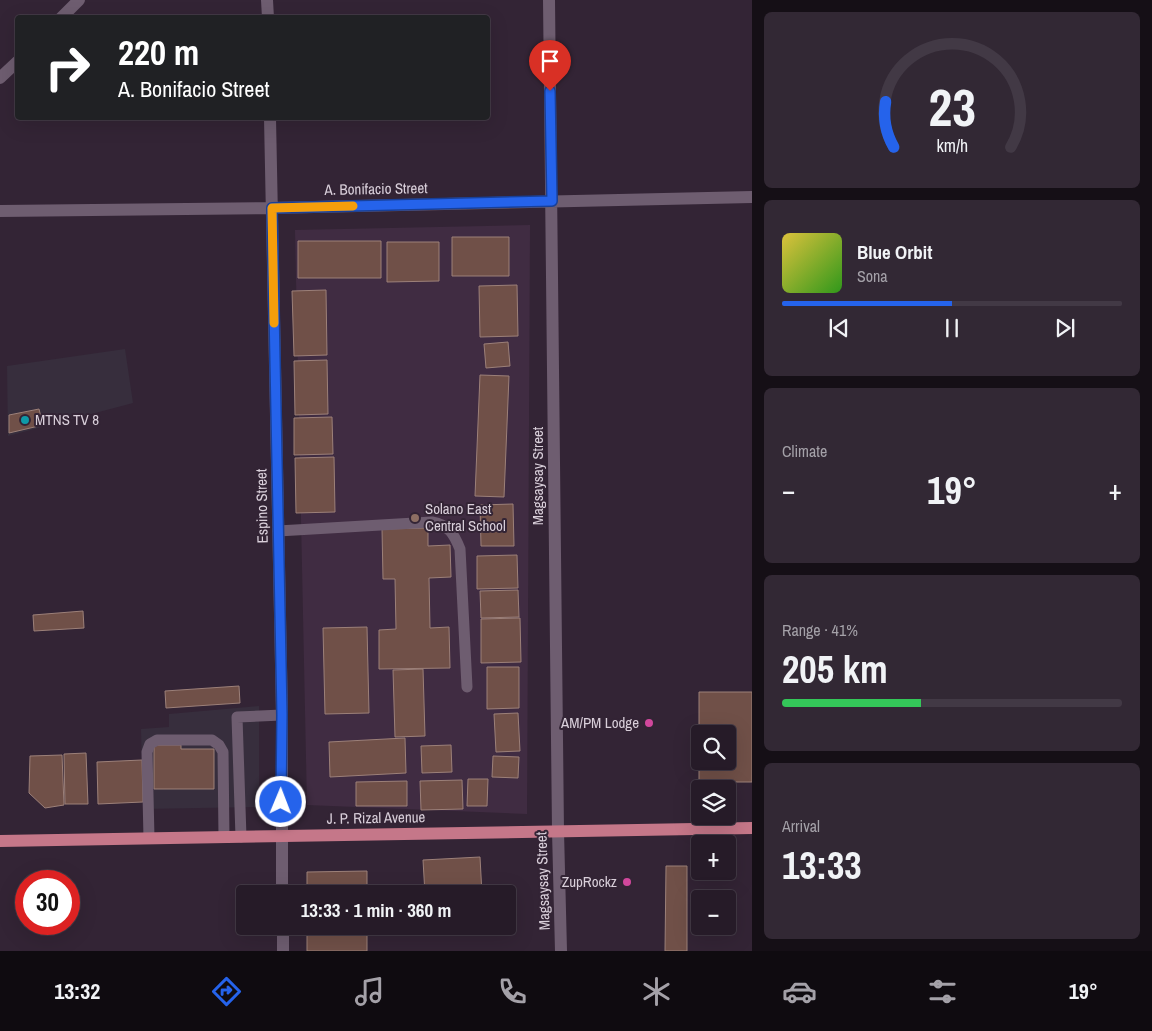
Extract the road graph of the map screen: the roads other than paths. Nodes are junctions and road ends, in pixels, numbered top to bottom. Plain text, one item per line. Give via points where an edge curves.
1 (79, 0) edge
2 (267, 0) edge
3 (549, 0) edge
4 (64, 15) edge
5 (268, 15) edge
6 (15, 64) edge
7 (0, 78) edge
8 (270, 120) edge
9 (752, 197) edge
10 (552, 201) junction
11 (272, 208) junction
12 (0, 211) edge
13 (278, 531) junction
14 (467, 687) dead end
15 (282, 715) junction
16 (752, 828) edge
17 (558, 831) junction
18 (281, 836) junction
19 (224, 837) junction
20 (241, 837) junction
21 (149, 838) junction
22 (0, 841) edge
23 (282, 885) edge
24 (283, 935) edge
25 (283, 951) edge
26 (561, 951) edge

1 - 4 street
2 - 5 street
3 - 10 street, Magsaysay Street
6 - 7 street
8 - 11 street, Espino Street
9 - 10 street, A. Bonifacio Street
10 - 11 street, A. Bonifacio Street
10 - 17 street, Magsaysay Street
11 - 12 street, A. Bonifacio Street
11 - 13 street, Espino Street
13 - 14 lane via 432,522 451,530 460,549
13 - 15 street, Espino Street
15 - 18 street, Espino Street
15 - 20 lane via 237,717
16 - 17 main road, J. P. Rizal Avenue
17 - 18 main road, J. P. Rizal Avenue
17 - 26 street, Magsaysay Street
18 - 20 main road, J. P. Rizal Avenue
18 - 23 street, Espino Street
19 - 20 main road, J. P. Rizal Avenue
19 - 21 main road, J. P. Rizal Avenue
19 - 21 lane via 223,752 219,745 212,740 157,740 150,744 147,752
21 - 22 main road, J. P. Rizal Avenue
24 - 25 street

